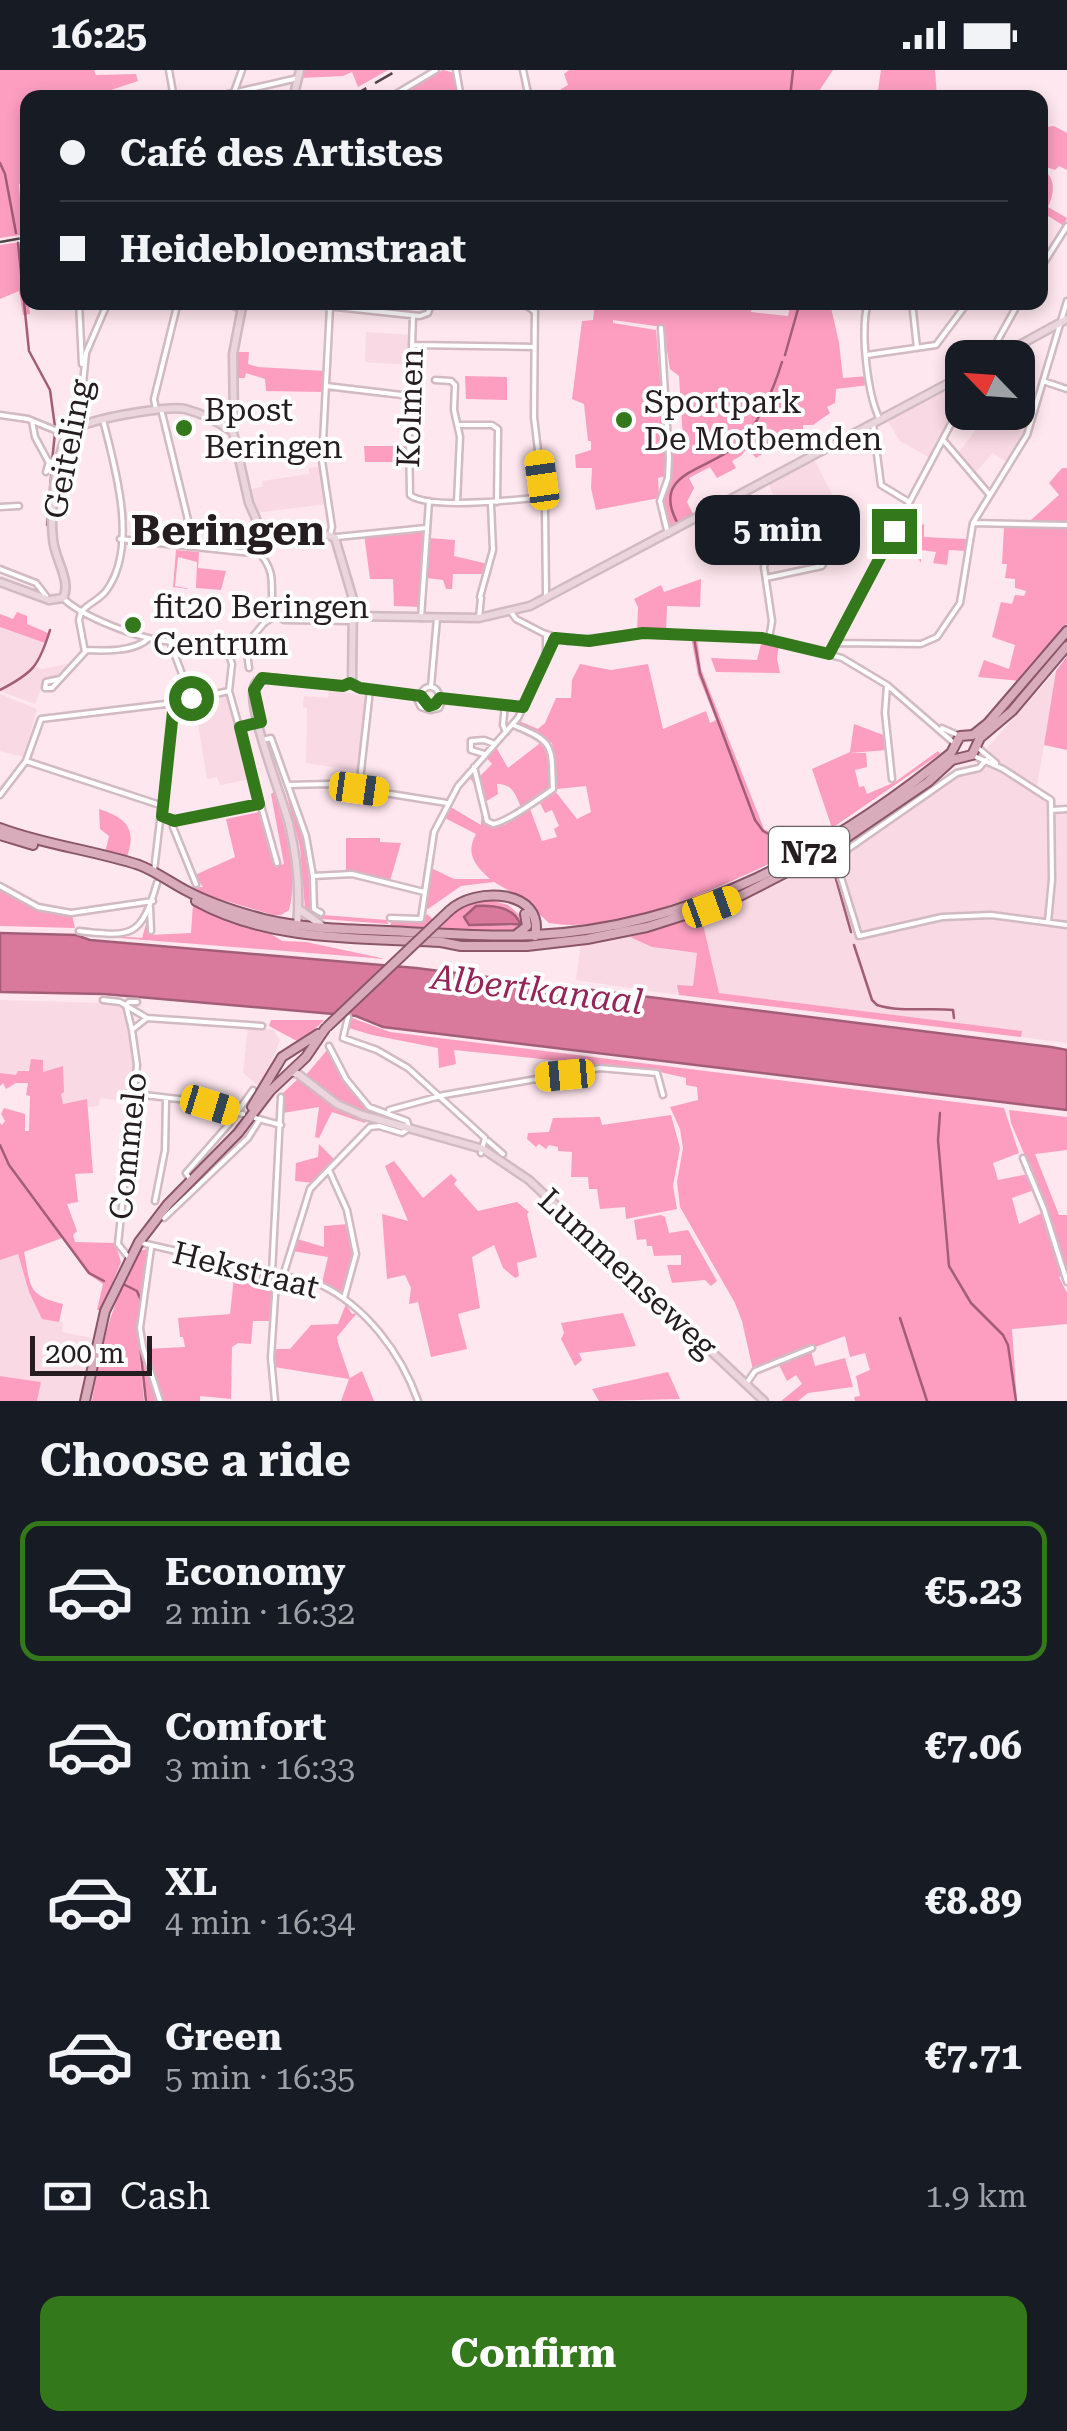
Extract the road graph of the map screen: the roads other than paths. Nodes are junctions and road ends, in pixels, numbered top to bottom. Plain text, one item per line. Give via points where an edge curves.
1 (436, 70) edge
2 (299, 74) edge
3 (241, 90) edge
4 (402, 90) edge
5 (1067, 226) edge
6 (1059, 238) junction
7 (1067, 242) edge
8 (1048, 256) edge
9 (1067, 301) edge
10 (79, 310) edge
11 (104, 310) edge
12 (176, 310) edge
13 (241, 310) edge
14 (330, 310) edge
15 (374, 310) edge
16 (429, 310) edge
17 (532, 310) edge
18 (866, 310) edge
19 (913, 310) edge
20 (962, 310) edge
21 (1015, 310) edge
22 (535, 312) joint
23 (413, 316) junction
24 (1064, 321) edge
25 (660, 328) dead end
26 (998, 340) edge
27 (1029, 340) edge
28 (412, 346) junction
29 (534, 348) junction
30 (916, 348) junction
31 (867, 355) junction
32 (83, 368) junction
33 (434, 380) dead end
34 (1044, 381) junction
35 (945, 385) edge
36 (326, 386) junction
37 (1067, 389) edge
38 (410, 396) junction
39 (158, 409) junction
40 (0, 415) edge
41 (32, 420) junction
42 (103, 420) junction
43 (876, 422) junction
44 (78, 424) junction
45 (459, 425) junction
46 (228, 428) junction
47 (948, 430) edge
48 (67, 436) junction
49 (943, 439) junction
50 (323, 447) junction
51 (240, 452) junction
52 (54, 463) junction
53 (46, 472) dead end
54 (990, 494) junction
55 (543, 497) junction
56 (429, 501) junction
57 (458, 502) junction
58 (494, 502) junction
59 (909, 502) junction
60 (0, 506) edge
61 (19, 506) dead end
62 (843, 510) dead end
63 (973, 523) junction
64 (1067, 525) edge
65 (426, 528) junction
66 (668, 534) junction
67 (333, 537) junction
68 (120, 539) junction
69 (265, 539) junction
70 (770, 540) dead end
71 (187, 546) junction
72 (252, 551) junction
73 (260, 554) junction
74 (0, 569) edge
75 (766, 578) junction
76 (484, 581) dead end
77 (0, 582) edge
78 (480, 597) dead end
79 (62, 598) junction
80 (548, 599) junction
81 (49, 600) junction
82 (82, 612) junction
83 (511, 612) junction
84 (422, 614) junction
85 (276, 615) junction
86 (354, 618) junction
87 (437, 618) junction
88 (480, 618) junction
89 (1067, 630) edge
90 (546, 634) junction
91 (150, 638) junction
92 (555, 638) junction
93 (769, 639) junction
94 (170, 642) junction
95 (835, 643) junction
96 (246, 645) junction
97 (1067, 646) edge
98 (227, 649) junction
99 (85, 650) junction
100 (829, 654) junction
101 (546, 656) junction
102 (249, 668) dead end
103 (60, 679) dead end
104 (350, 683) junction
105 (887, 686) junction
106 (431, 687) junction
107 (370, 690) junction
108 (229, 691) junction
109 (418, 695) junction
110 (191, 698) junction
111 (442, 698) junction
112 (174, 702) junction
113 (505, 704) junction
114 (523, 707) junction
115 (259, 722) junction
116 (513, 725) junction
117 (240, 727) junction
118 (506, 732) junction
119 (264, 740) junction
120 (495, 744) junction
121 (964, 747) junction
122 (484, 754) junction
123 (986, 760) junction
124 (26, 761) junction
125 (474, 766) junction
126 (1004, 769) junction
127 (892, 779) dead end
128 (288, 785) junction
129 (359, 789) junction
130 (0, 795) edge
131 (448, 803) junction
132 (259, 804) junction
133 (163, 806) junction
134 (1052, 810) junction
135 (1067, 810) edge
136 (162, 816) junction
137 (174, 821) junction
138 (0, 831) edge
139 (277, 862) dead end
140 (154, 872) junction
141 (314, 876) junction
142 (157, 883) dead end
143 (196, 884) dead end
144 (0, 886) edge
145 (424, 892) junction
146 (139, 901) junction
147 (150, 906) junction
148 (298, 908) junction
149 (321, 913) dead end
150 (529, 916) junction
151 (390, 918) dead end
152 (278, 922) junction
153 (1048, 922) junction
154 (1067, 925) edge
155 (325, 927) junction
156 (297, 929) junction
157 (79, 931) dead end
158 (151, 931) dead end
159 (587, 933) junction
160 (512, 935) junction
161 (536, 936) junction
162 (441, 942) junction
163 (103, 1000) dead end
164 (137, 1002) dead end
165 (126, 1005) junction
166 (348, 1017) dead end
167 (146, 1018) junction
168 (262, 1026) dead end
169 (326, 1028) junction
170 (132, 1030) junction
171 (298, 1045) junction
172 (329, 1046) dead end
173 (278, 1063) junction
174 (300, 1063) junction
175 (291, 1072) junction
176 (659, 1074) junction
177 (667, 1074) dead end
178 (284, 1080) junction
179 (253, 1090) dead end
180 (318, 1090) junction
181 (135, 1094) junction
182 (664, 1095) dead end
183 (440, 1096) junction
184 (281, 1097) dead end
185 (166, 1098) junction
186 (390, 1110) dead end
187 (240, 1114) junction
188 (281, 1125) junction
189 (408, 1129) junction
190 (233, 1136) junction
191 (483, 1148) junction
192 (504, 1154) dead end
193 (1024, 1158) dead end
194 (328, 1170) junction
195 (191, 1181) junction
196 (155, 1200) dead end
197 (164, 1218) dead end
198 (139, 1242) junction
199 (151, 1248) junction
200 (130, 1258) junction
201 (272, 1273) junction
202 (283, 1276) junction
203 (1067, 1282) edge
204 (344, 1298) junction
205 (812, 1348) dead end
206 (746, 1384) junction
207 (85, 1401) edge
208 (160, 1401) edge
209 (275, 1401) edge
210 (418, 1401) edge
211 (764, 1401) edge

1 - 4 street
2 - 3 street
5 - 6 street
6 - 7 street
6 - 8 street
9 - 24 street
10 - 32 street
11 - 32 street, Geiteling
12 - 39 street via 154,400
13 - 46 street
14 - 36 street
15 - 23 street
16 - 23 street
17 - 22 street
18 - 31 street
19 - 30 street
20 - 30 street via 940,341
21 - 26 street
22 - 29 street
23 - 28 street, Kolmen
24 - 27 street
24 - 34 street
25 - 66 street via 669,470 660,501
28 - 29 street
28 - 38 street, Kolmen
29 - 55 street
30 - 31 street
31 - 43 street
32 - 44 street, Geiteling
33 - 45 street via 454,382
34 - 37 street
34 - 54 street via 1028,435
35 - 43 street
36 - 38 street
36 - 50 street
38 - 56 street, Kolmen via 408,486 413,498
39 - 42 street
39 - 46 street via 186,409
39 - 71 street via 188,520
40 - 41 street
41 - 48 street
41 - 52 street via 35,437
42 - 44 street
42 - 68 street via 123,502
43 - 59 street via 880,485
43 - 66 street
44 - 48 street, Geiteling
45 - 57 street
45 - 58 street via 492,425 498,431
46 - 51 street
47 - 49 street
48 - 52 street, Geiteling
49 - 54 street
49 - 59 street
50 - 51 street
50 - 67 street
51 - 69 street
52 - 53 street
52 - 79 street, Geiteling via 52,534 66,586
54 - 63 street
55 - 58 street
55 - 80 street
56 - 57 street
56 - 65 street, Kolmen
57 - 58 street
58 - 78 street via 494,546
59 - 95 street
60 - 61 street
62 - 75 street via 841,530 822,566
63 - 64 street
63 - 95 street via 963,596 937,636 920,644
65 - 67 street
65 - 84 street, Kolmen
66 - 80 street
67 - 69 street
67 - 86 street
68 - 71 street
68 - 82 street via 107,589
69 - 72 street
69 - 73 street
70 - 75 street
71 - 72 street
72 - 73 street
73 - 85 street via 272,573
74 - 81 street via 36,584
75 - 93 street
76 - 88 street
77 - 81 street
79 - 81 street
79 - 82 street
80 - 83 street
82 - 91 street
82 - 99 street
83 - 88 street
83 - 90 street
84 - 86 street
84 - 87 street
85 - 86 street
85 - 96 street
86 - 104 street
87 - 88 street
87 - 106 street
89 - 121 main road, N72
90 - 92 street
90 - 101 street
91 - 94 street
91 - 99 street via 113,650
92 - 93 street via 643,633
92 - 101 street
93 - 100 street
94 - 98 street via 213,638
94 - 110 street
95 - 100 street
96 - 98 street
96 - 102 street
97 - 121 main road, N72 via 1012,710
98 - 108 street
99 - 103 street
100 - 105 street
101 - 114 street
104 - 107 street
104 - 115 street via 257,682
105 - 121 street
105 - 127 street
106 - 109 street
106 - 111 street
107 - 109 street
107 - 129 street
108 - 110 street
108 - 117 street
109 - 111 street via 429,706
110 - 112 street
111 - 113 street
112 - 124 street via 46,718 37,723
112 - 133 street
113 - 114 street
113 - 118 street
114 - 116 street
115 - 117 street
115 - 119 street
116 - 118 street
116 - 125 street via 550,746 553,790 493,824
117 - 132 street
118 - 120 street
119 - 128 street via 270,738
119 - 148 street via 293,844
120 - 122 street
120 - 122 street via 471,741 470,750
121 - 123 street
121 - 126 street
121 - 159 main road, N72 via 820,846 736,889
121 - 159 main road, N72 via 866,826 809,861 712,907 647,927
122 - 125 street
123 - 126 street
123 - 153 street via 836,858 859,936 942,917
124 - 130 street
124 - 133 street
125 - 131 street
126 - 134 street via 1047,795
128 - 129 street
128 - 141 street
129 - 131 street
131 - 145 street via 430,843
132 - 137 street
132 - 139 street
133 - 136 street
134 - 135 street
134 - 153 street
136 - 137 street
136 - 140 street
137 - 143 street
138 - 140 main road, N72
138 - 156 main road, N72 via 139,870 216,911
140 - 152 main road, N72 via 198,897
141 - 145 street via 352,874
141 - 149 street via 314,908
142 - 147 street
144 - 146 street via 38,906 71,913
145 - 151 street via 421,920
146 - 147 street
146 - 147 street
147 - 157 street via 125,935
147 - 158 street
148 - 152 street
148 - 155 street
148 - 156 street
150 - 159 main road via 554,929
150 - 160 main road via 525,930
150 - 161 main road
150 - 169 main road, bridge via 488,894 469,897
152 - 156 main road, N72
153 - 154 street
155 - 156 main road, N72
155 - 160 main road, N72
156 - 162 main road, N72
159 - 161 main road, N72
159 - 162 main road via 528,946
160 - 161 main road, N72
161 - 162 main road, N72
163 - 165 street
164 - 165 street
165 - 167 street
165 - 170 street, Commelo
166 - 183 street via 343,1038 397,1061
167 - 168 street
167 - 170 street, Commelo
169 - 171 main road
169 - 174 main road
170 - 181 street, Commelo
171 - 173 main road
171 - 174 main road via 305,1052
172 - 189 street via 368,1107 406,1121
173 - 178 main road via 276,1075
173 - 190 main road
174 - 175 main road
174 - 180 street, Lummenseweg
175 - 178 main road
175 - 180 street, Lummenseweg
176 - 177 street
176 - 182 street
176 - 183 street via 600,1068
178 - 190 main road
179 - 187 street
180 - 189 street, Lummenseweg via 340,1106
181 - 185 street
181 - 200 street, Commelo via 118,1236
183 - 186 street
183 - 191 street
184 - 188 street
185 - 187 street
185 - 196 street
187 - 195 street via 186,1173
188 - 197 street via 258,1118 248,1138
188 - 201 street
189 - 191 street, Lummenseweg
189 - 194 street via 370,1127
190 - 195 main road
191 - 192 street
191 - 206 street, Lummenseweg via 530,1180
193 - 203 street
194 - 202 street via 305,1197
194 - 204 street via 348,1210 356,1254
195 - 198 main road
198 - 199 street, Hekstraat
198 - 200 main road
199 - 201 street, Hekstraat
199 - 208 street via 140,1328
200 - 207 main road via 102,1321
201 - 202 street, Hekstraat
201 - 209 street
202 - 204 street, Hekstraat
204 - 210 street, Hekstraat via 388,1341
205 - 206 street, Lummenseweg via 753,1372
206 - 211 street, Lummenseweg

